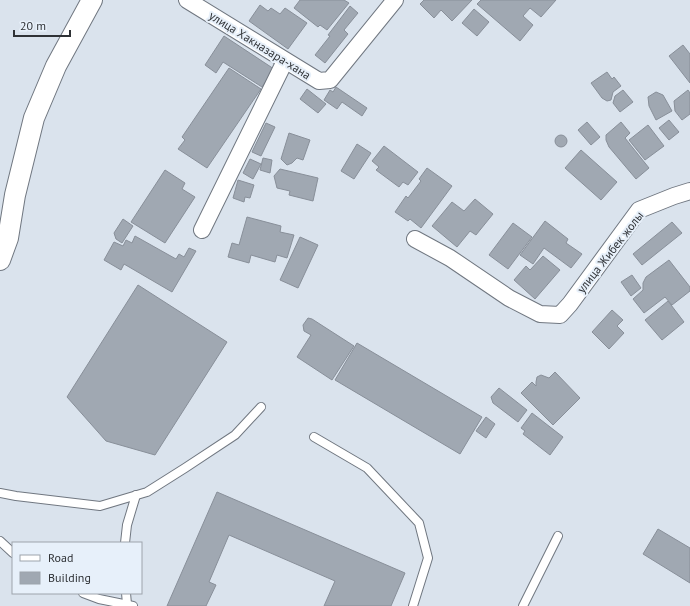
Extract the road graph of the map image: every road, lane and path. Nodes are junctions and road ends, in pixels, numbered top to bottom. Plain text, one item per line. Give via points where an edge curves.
1 (92, 0) edge
2 (186, 0) edge
3 (395, 0) edge
4 (285, 60) junction
5 (690, 191) edge
6 (202, 230) dead end
7 (4, 236) edge
8 (415, 239) dead end
9 (0, 260) edge
10 (261, 407) dead end
11 (314, 437) dead end
12 (0, 492) edge
13 (136, 495) junction
14 (558, 536) dead end
15 (0, 541) edge
16 (125, 542) edge
17 (12, 552) edge
18 (86, 594) edge
19 (126, 594) edge
20 (130, 605) edge
21 (413, 606) edge
22 (523, 606) edge

1 - 7 street via 56,66 34,118
2 - 4 street, улица Хакназара-хана
3 - 4 street, улица Хакназара-хана via 330,80 319,81
4 - 6 street
5 - 8 street, улица Жибек жолы via 639,210 560,315 540,314
7 - 9 street
10 - 13 lane via 235,435 154,488
11 - 21 lane via 368,468 419,522 428,558
12 - 13 lane via 100,506
13 - 16 lane
14 - 22 lane
15 - 17 lane
18 - 20 lane
19 - 20 lane

